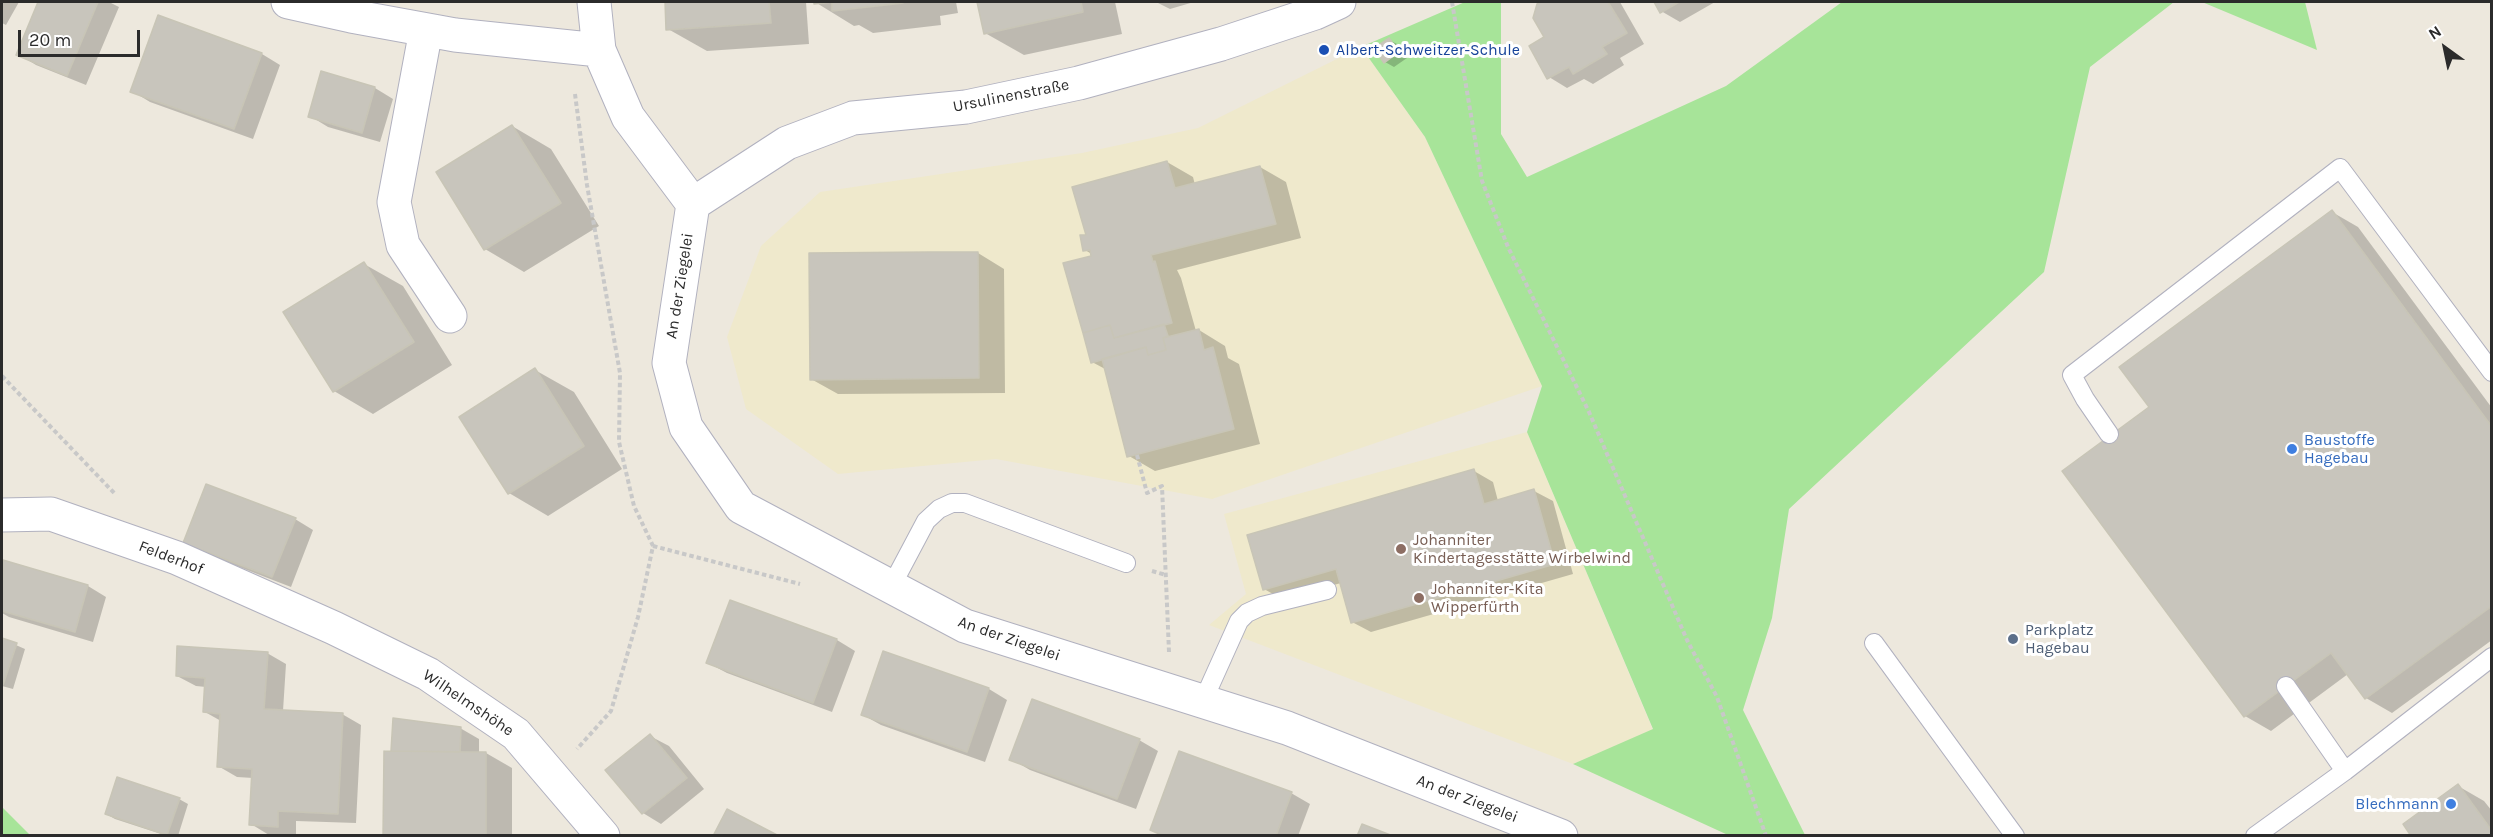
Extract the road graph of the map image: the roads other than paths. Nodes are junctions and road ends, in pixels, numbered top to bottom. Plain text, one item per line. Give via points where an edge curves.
1 (288, 2) edge
2 (594, 2) edge
3 (1339, 2) edge
4 (426, 30) junction
5 (583, 48) junction
6 (693, 204) junction
7 (450, 316) dead end
8 (2492, 372) edge
9 (2109, 434) dead end
10 (2, 515) edge
11 (1126, 563) dead end
12 (891, 587) junction
13 (1327, 590) dead end
14 (334, 628) joint
15 (1874, 643) dead end
16 (2492, 657) edge
17 (2286, 686) dead end
18 (1203, 701) junction
19 (2345, 771) junction
20 (603, 836) edge
21 (1561, 836) edge
22 (2015, 836) edge
23 (2255, 836) edge

1 - 4 street
2 - 5 street
3 - 6 street, Ursulinenstraße via 1221,44 1079,83 966,107 853,117 787,142
4 - 5 street
4 - 7 street via 394,202 403,245
5 - 6 street
6 - 12 street, An der Ziegelei via 669,363 686,427 741,507
8 - 9 lane via 2340,168 2072,375
10 - 14 street, Felderhof via 51,514 177,558
11 - 12 lane via 965,503 952,503 926,521
12 - 18 street, An der Ziegelei via 964,626
13 - 18 lane via 1262,606 1239,621
14 - 20 street, Wilhelmshöhe via 428,674 516,734
15 - 22 lane
16 - 19 lane
17 - 19 lane
18 - 21 street, An der Ziegelei via 1287,728
19 - 23 lane

